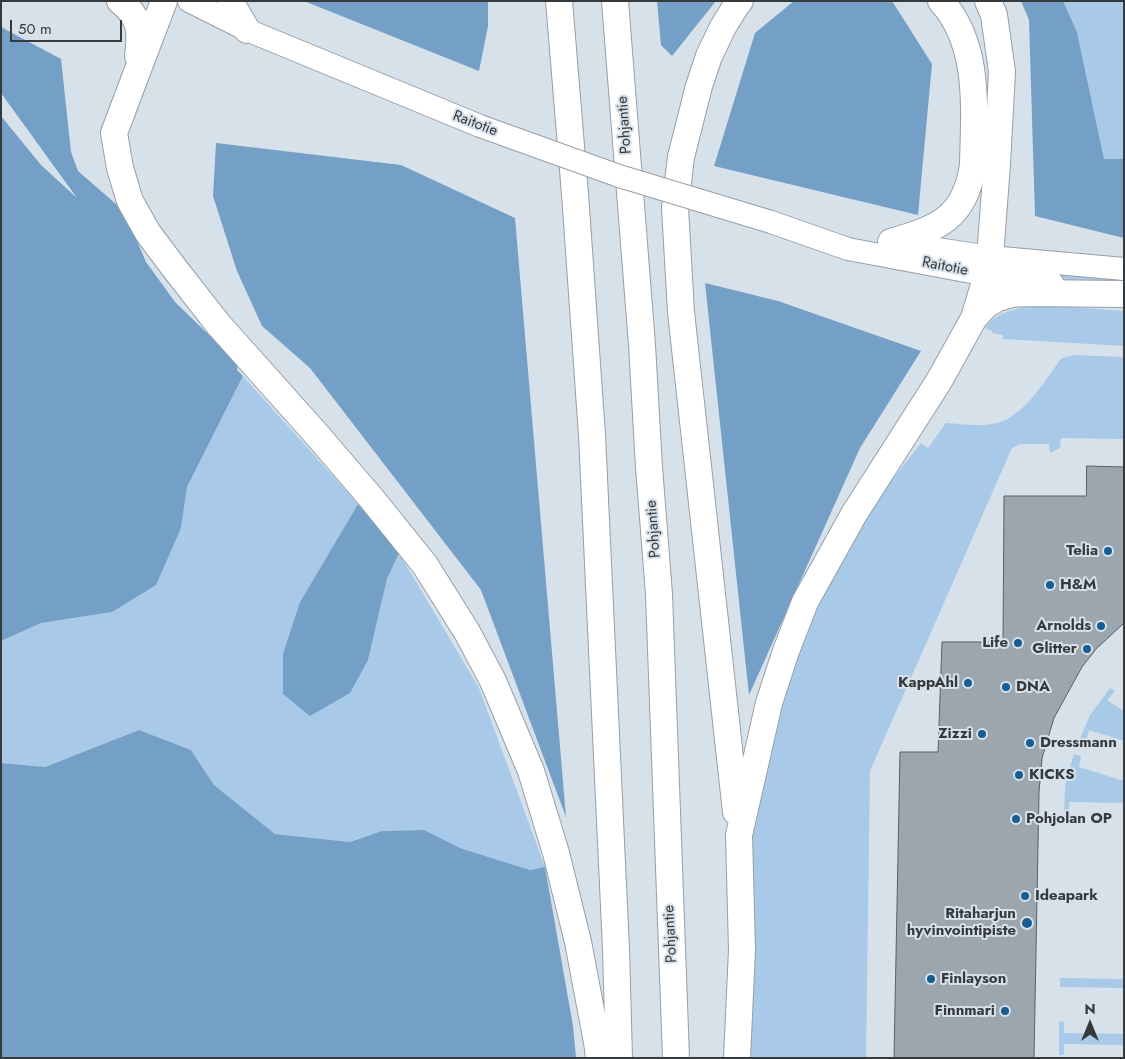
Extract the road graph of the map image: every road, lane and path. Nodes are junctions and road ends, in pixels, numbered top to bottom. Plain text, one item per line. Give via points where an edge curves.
1 (120, 1) edge
2 (164, 1) edge
3 (189, 1) edge
4 (230, 1) edge
5 (559, 1) edge
6 (615, 1) edge
7 (740, 1) edge
8 (941, 1) edge
9 (988, 1) edge
10 (247, 30) junction
11 (136, 72) junction
12 (771, 222) junction
13 (891, 242) junction
14 (989, 266) junction
15 (1124, 269) edge
16 (1124, 294) edge
17 (974, 318) junction
18 (739, 835) junction
19 (599, 1058) edge
20 (619, 1058) edge
21 (676, 1058) edge
22 (737, 1058) edge

1 - 11 highway via 139,26
2 - 11 highway
3 - 10 main road, Raitotie
4 - 10 highway
5 - 20 highway via 592,435
6 - 21 highway, Pohjantie via 659,594
7 - 18 highway via 723,27 698,86 681,157 675,208 680,312
8 - 13 highway via 957,23 970,61 973,84 971,178 961,204 943,222
9 - 14 highway via 994,15 1002,72
10 - 12 main road, Raitotie, bridge via 480,126 619,176
11 - 19 highway via 114,133 130,201 148,234 218,324 318,436 425,565 493,681 531,771 556,853 578,942
12 - 13 main road, Raitotie
12 - 14 main road, Raitotie via 848,248
13 - 14 main road, Raitotie
14 - 15 main road, Raitotie
14 - 16 main road, Raitotie
14 - 17 highway
16 - 17 highway via 1011,294 986,305
17 - 18 highway via 939,381 850,521 805,602 768,703
18 - 22 highway via 742,950

